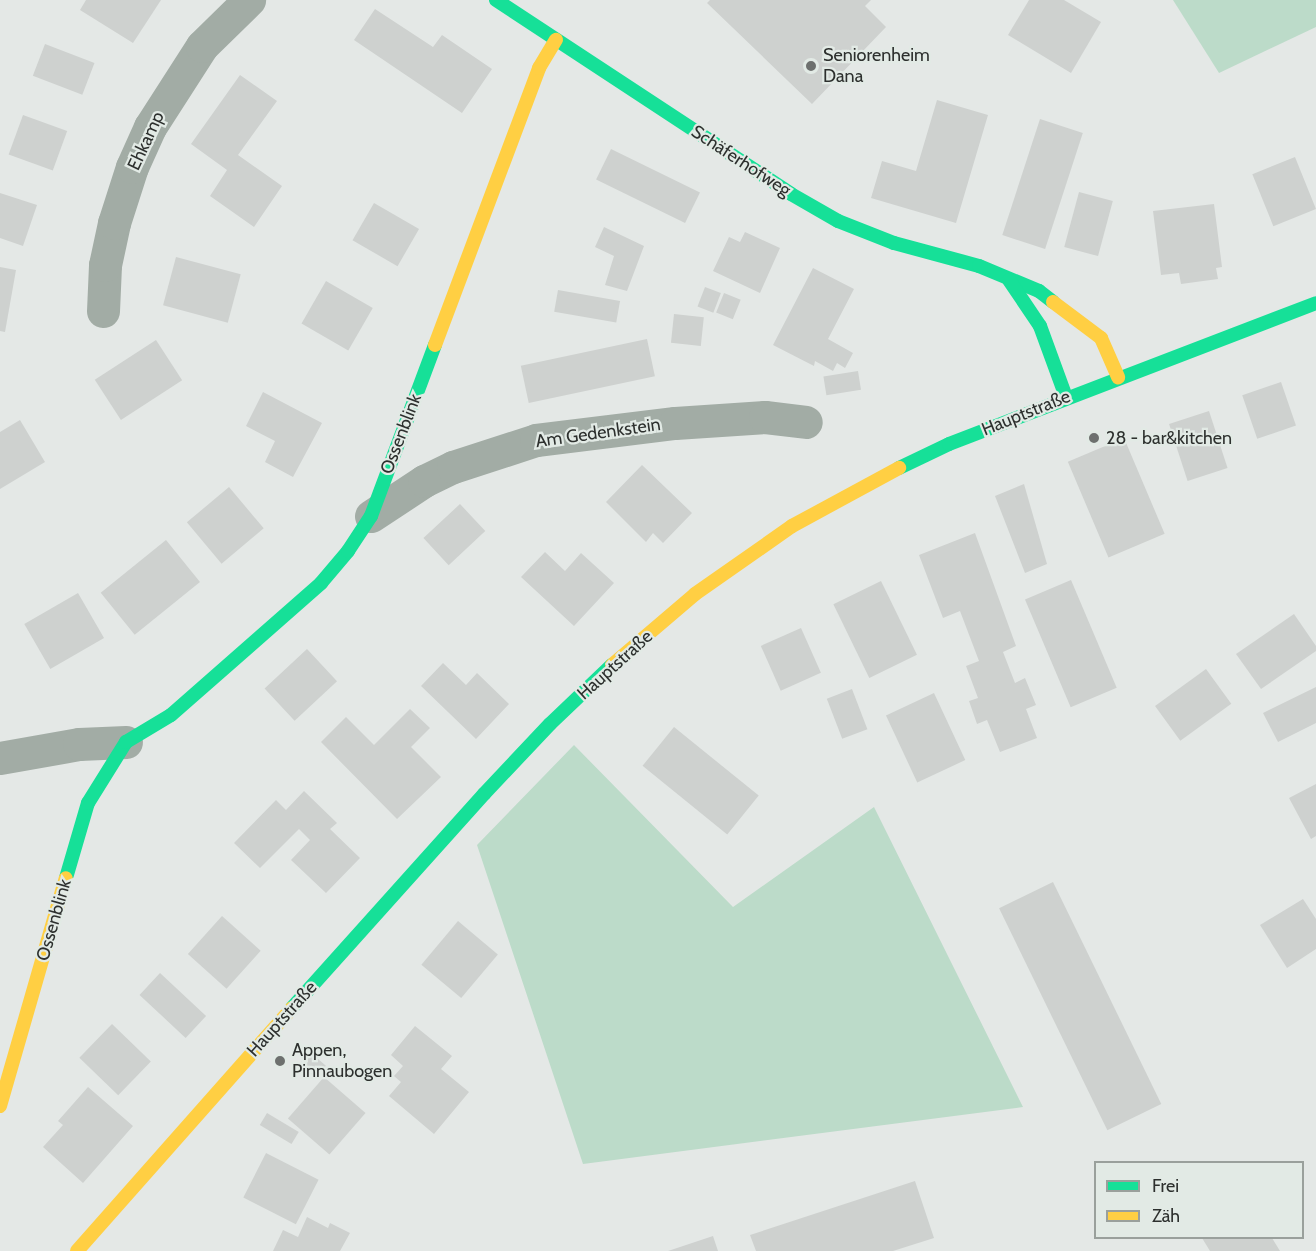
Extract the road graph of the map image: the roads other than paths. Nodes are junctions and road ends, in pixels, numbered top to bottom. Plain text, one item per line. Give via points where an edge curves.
1 (249, 0) edge
2 (496, 0) edge
3 (556, 40) junction
4 (1008, 278) junction
5 (1316, 303) edge
6 (103, 311) dead end
7 (1118, 377) junction
8 (1066, 397) junction
9 (806, 422) dead end
10 (371, 516) junction
11 (126, 742) junction
12 (0, 758) edge
13 (0, 1106) edge
14 (78, 1251) edge

1 - 6 street, Ehkamp via 202,46 150,128 132,167 114,223 105,265
2 - 3 street, Schäferhofweg
3 - 4 street, Schäferhofweg via 790,194 838,221 894,243
3 - 10 street, Ossenblink via 539,68
4 - 7 street, Schäferhofweg via 1039,291 1101,338
4 - 8 street via 1040,326
5 - 7 street, Hauptstraße
7 - 8 street, Hauptstraße
8 - 14 street, Hauptstraße via 949,444 792,526 695,594 618,659 476,803
9 - 10 street, Am Gedenkstein via 765,417 675,423 536,440 453,467
10 - 11 street, Ossenblink via 321,583 171,715
11 - 12 street, Ossenblink via 79,744
11 - 13 street, Ossenblink via 88,803

